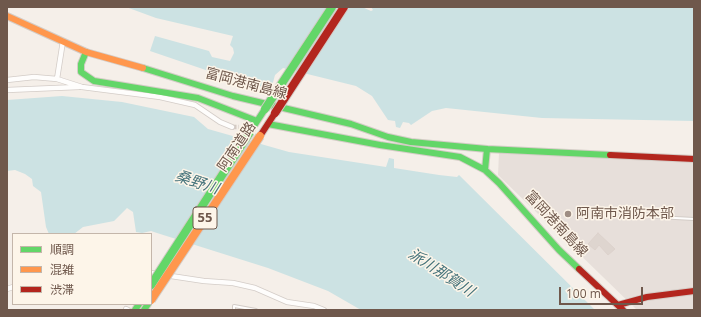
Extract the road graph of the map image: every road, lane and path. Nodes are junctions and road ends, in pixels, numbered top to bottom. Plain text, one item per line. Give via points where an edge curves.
1 (332, 7) edge
2 (344, 7) edge
3 (7, 16) edge
4 (63, 41) junction
5 (86, 52) junction
6 (57, 78) junction
7 (7, 80) edge
8 (82, 87) junction
9 (7, 90) edge
10 (257, 121) junction
11 (268, 124) junction
12 (232, 127) tunnel mouth
13 (487, 149) junction
14 (694, 159) edge
15 (485, 170) junction
16 (657, 217) dead end
17 (694, 219) edge
18 (152, 273) edge
19 (152, 283) edge
20 (694, 291) edge
21 (152, 298) edge
22 (620, 307) edge
23 (314, 308) edge
24 (234, 310) edge
25 (256, 310) edge
26 (324, 310) edge

1 - 10 main road, 阿南道路 / 55, bridge
2 - 11 main road, 阿南道路 / 55, bridge
3 - 4 main road, 富岡港南島線
4 - 5 main road, 富岡港南島線
4 - 6 street
5 - 10 main road via 81,72 94,82 149,88 198,98
5 - 13 main road, 富岡港南島線 via 233,96 352,124 388,137 437,145
6 - 7 street
6 - 8 street
8 - 9 street
8 - 12 street via 160,97 196,105
10 - 19 main road, 阿南道路 / 55, bridge
11 - 15 main road via 380,146 454,156
11 - 21 main road, 阿南道路 / 55, bridge
13 - 14 main road, 富岡港南島線
13 - 15 main road
15 - 22 main road, 富岡港南島線 via 559,250
16 - 17 lane
18 - 23 street via 204,281 233,282 255,288 287,302
20 - 22 main road via 647,297
23 - 26 street
24 - 25 lane via 234,306

